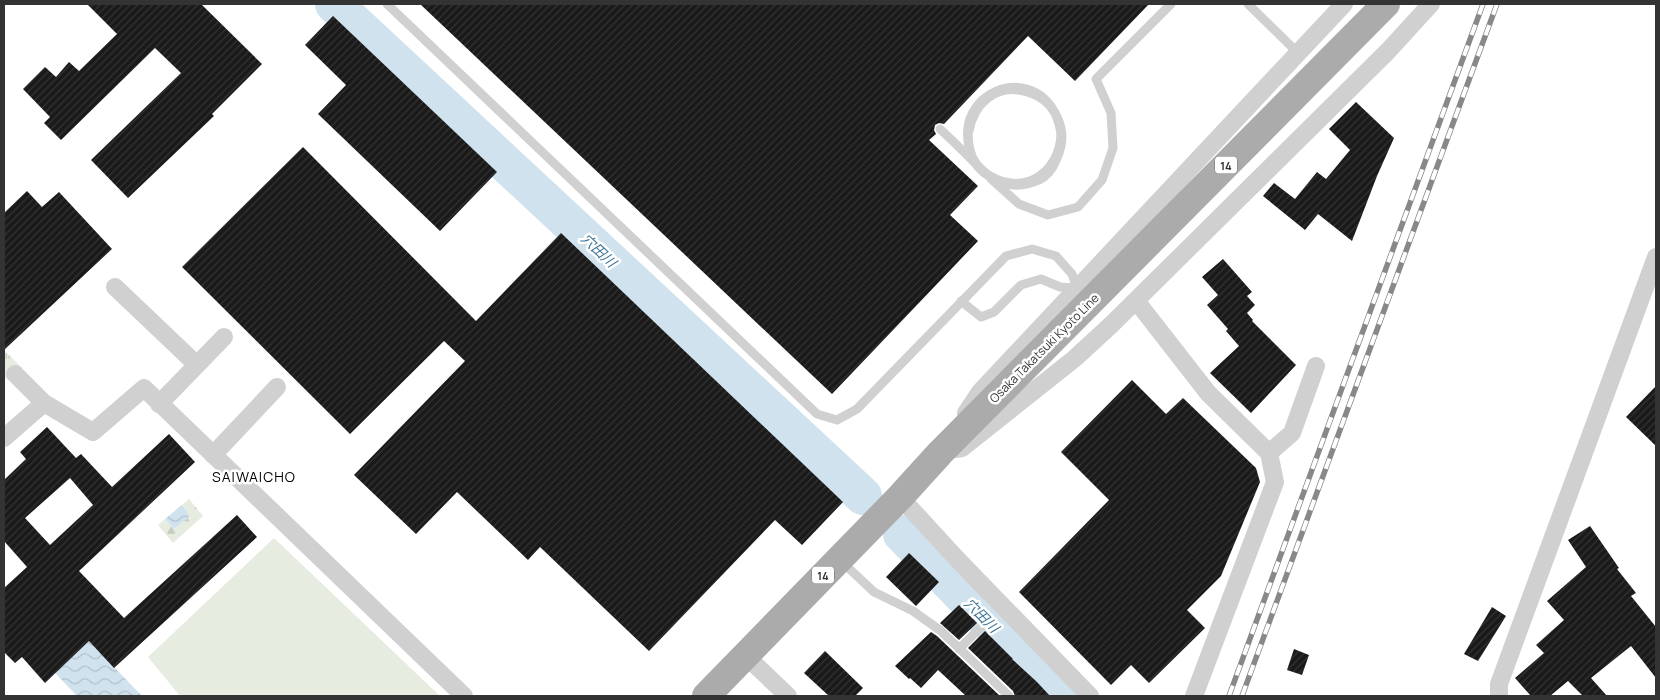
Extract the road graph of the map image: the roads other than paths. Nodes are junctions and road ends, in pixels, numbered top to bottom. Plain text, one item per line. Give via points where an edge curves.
1 (387, 4) edge
2 (1171, 4) edge
3 (1248, 4) edge
4 (1344, 4) edge
5 (1386, 4) edge
6 (1431, 4) edge
7 (1298, 53) junction
8 (940, 129) dead end
9 (1656, 257) edge
10 (115, 287) dead end
11 (1077, 288) junction
12 (961, 301) junction
13 (1135, 302) junction
14 (224, 337) dead end
15 (197, 365) junction
16 (1316, 366) dead end
17 (15, 374) dead end
18 (277, 388) dead end
19 (44, 403) junction
20 (159, 404) junction
21 (4, 438) edge
22 (940, 453) junction
23 (1269, 453) junction
24 (213, 455) junction
25 (900, 497) junction
26 (839, 559) junction
27 (980, 628) dead end
28 (959, 649) junction
29 (745, 655) junction
30 (464, 696) edge
31 (706, 696) edge
32 (788, 696) edge
33 (1009, 696) edge
34 (1090, 696) edge
35 (1194, 696) edge
36 (1499, 696) edge

1 - 12 lane via 817,414 837,420 857,409
2 - 8 lane, bridge via 1096,79 1111,113 1113,148 1102,180 1078,207 1048,215 1019,204 985,174 981,170 977,165 973,158 969,131 974,113 988,98 1017,90 1034,94 1043,99 1050,105 1056,113 1061,125 1062,132 1059,155 1053,168 1044,177 1038,180 1022,185 1009,185 998,181 990,177 984,172 980,168 976,164 972,157 969,148 968,130 969,121 973,112 987,97 1016,89 1025,90 1034,94 1042,98 1049,104 1054,112 1060,124 1061,132 1060,147 1052,167 1038,180 1021,184 1008,184 1002,182 996,181 989,176 983,172 975,164 971,156 968,148 967,130 969,120 972,110 986,96 1016,87 1024,89 1041,97 1048,103 1054,111 1057,117 1059,123 1057,153 1042,175 1020,183 1007,183 988,175 982,171 978,166 974,162 968,155
3 - 7 lane
4 - 7 street
5 - 22 main road, Osaka Takatsuki Kyoto Line / 14
6 - 13 street via 1388,51
7 - 11 street
9 - 36 street via 1499,684
10 - 15 street
11 - 12 lane via 1060,287 1042,279 1021,285 994,312 980,317
11 - 12 lane via 1072,274 1056,256 1032,250 1006,256
11 - 22 street via 980,392
13 - 22 street via 1074,359 962,448
13 - 23 street via 1208,393
14 - 15 street
15 - 20 street
16 - 23 street via 1292,433
17 - 19 street
18 - 24 street
19 - 20 street via 93,432 144,388
19 - 21 street
20 - 24 street
22 - 25 main road, Osaka Takatsuki Kyoto Line / 14
23 - 35 street via 1275,482
24 - 30 street
25 - 26 main road, Osaka Takatsuki Kyoto Line / 14
25 - 34 street
26 - 28 lane via 874,592 913,611
26 - 29 main road, Osaka Takatsuki Kyoto Line / 14
27 - 28 lane
28 - 33 lane
29 - 31 main road, Osaka Takatsuki Kyoto Line / 14
29 - 32 street

